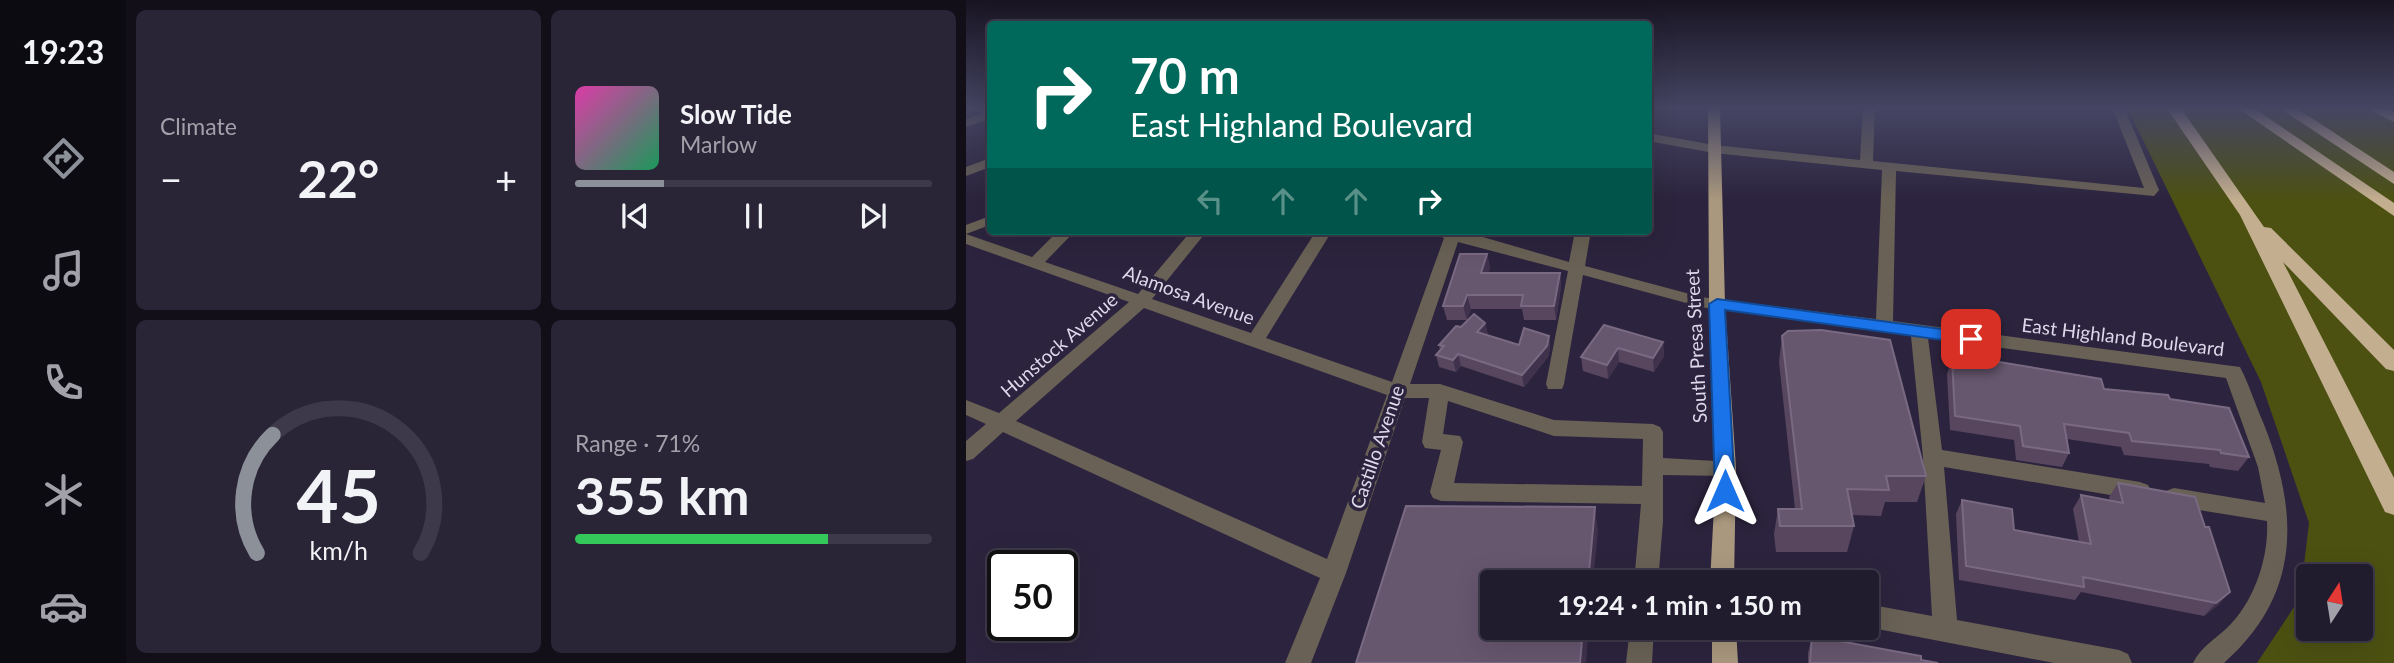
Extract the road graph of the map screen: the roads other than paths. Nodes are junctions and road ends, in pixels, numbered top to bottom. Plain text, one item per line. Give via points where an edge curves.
1 (1653, 138) edge
2 (1714, 138) edge
3 (1867, 138) edge
4 (2131, 138) edge
5 (2195, 138) edge
6 (2288, 138) edge
7 (2332, 138) edge
8 (1714, 149) junction
9 (987, 163) edge
10 (1866, 164) junction
11 (1889, 167) junction
12 (966, 172) edge
13 (2394, 179) edge
14 (2394, 211) edge
15 (2249, 215) junction
16 (987, 221) edge
17 (966, 230) edge
18 (1063, 235) edge
19 (1196, 235) edge
20 (1321, 235) edge
21 (1446, 235) edge
22 (1458, 235) edge
23 (1582, 235) edge
24 (966, 239) edge
25 (1035, 263) junction
26 (1576, 268) junction
27 (1142, 300) junction
28 (1717, 304) junction
29 (1884, 327) junction
30 (1919, 332) junction
31 (1255, 341) junction
32 (2394, 363) edge
33 (1555, 384) dead end
34 (1397, 391) junction
35 (1440, 391) junction
36 (966, 407) edge
37 (1001, 424) junction
38 (966, 453) edge
39 (1933, 457) junction
40 (1653, 466) junction
41 (1726, 468) junction
42 (1652, 495) junction
43 (2394, 504) edge
44 (2278, 514) junction
45 (1647, 570) edge
46 (1722, 570) edge
47 (1334, 573) junction
48 (1879, 617) edge
49 (1945, 630) junction
50 (1641, 640) edge
51 (1724, 640) edge
52 (1298, 663) edge
53 (1639, 663) edge
54 (1725, 663) edge
55 (2119, 663) edge
56 (2206, 663) edge

1 - 8 street
2 - 8 main road, South Presa Street
3 - 10 street
4 - 11 street via 2152,190 2145,194
5 - 15 highway
6 - 14 highway
7 - 13 highway
8 - 10 street
8 - 28 main road, South Presa Street
9 - 12 street
10 - 11 street
11 - 29 street
15 - 32 highway
15 - 43 highway
16 - 17 street
18 - 25 street
19 - 27 street, Hunstock Avenue
20 - 31 street
21 - 34 street, Castillo Avenue
22 - 26 street, East Highland Boulevard
23 - 26 street
24 - 25 street, Alamosa Avenue
25 - 27 street, Alamosa Avenue
26 - 28 street, East Highland Boulevard
26 - 33 street
27 - 31 street, Alamosa Avenue
27 - 37 street, Hunstock Avenue
28 - 29 street, East Highland Boulevard
28 - 41 main road, South Presa Street
29 - 30 street, East Highland Boulevard
30 - 39 street
30 - 44 street, East Highland Boulevard via 2233,372 2272,472
31 - 34 street, Alamosa Avenue
34 - 35 street, Alamosa Avenue
34 - 47 street, Castillo Avenue
35 - 40 street, Alamosa Avenue via 1554,428 1653,432
35 - 42 street via 1432,442 1453,442 1441,492
36 - 37 street
37 - 38 street, Hunstock Avenue
37 - 47 street
39 - 44 street
39 - 49 street
40 - 41 street
40 - 42 street
41 - 46 main road, South Presa Street
42 - 45 street
44 - 56 street via 2277,562 2248,623
47 - 52 street, Castillo Avenue
48 - 49 street
49 - 55 street
50 - 53 street
51 - 54 main road

